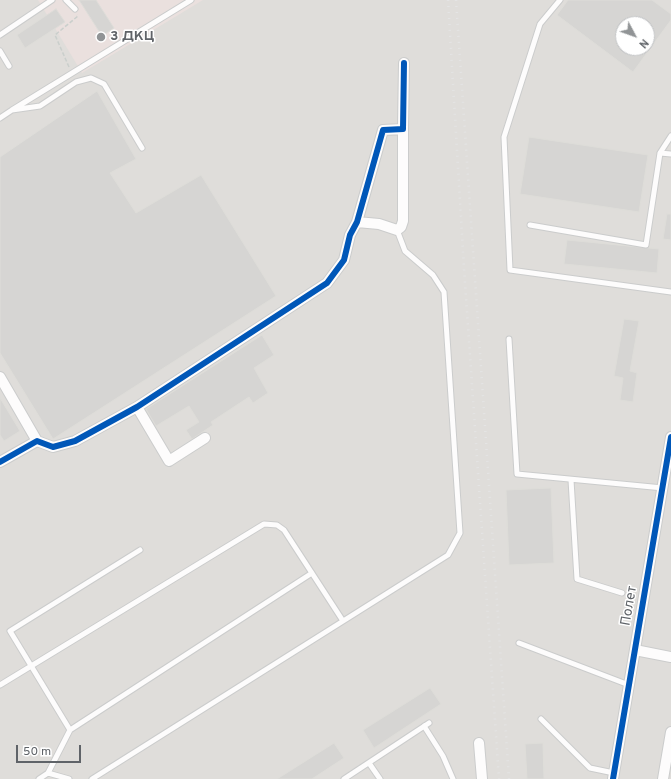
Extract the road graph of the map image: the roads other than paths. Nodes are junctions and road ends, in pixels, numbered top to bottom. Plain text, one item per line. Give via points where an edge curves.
1 (52, 0) edge
2 (66, 0) edge
3 (191, 0) edge
4 (560, 0) edge
5 (75, 10) road end
6 (0, 35) edge
7 (0, 51) edge
8 (404, 63) dead end
9 (9, 66) dead end
10 (12, 110) junction
11 (0, 118) edge
12 (403, 129) junction
13 (671, 136) edge
14 (142, 148) dead end
15 (660, 153) junction
16 (671, 154) edge
17 (357, 222) junction
18 (530, 225) dead end
19 (397, 230) junction
20 (671, 292) edge
21 (509, 339) dead end
22 (0, 378) edge
23 (136, 407) junction
24 (205, 438) dead end
25 (671, 438) edge
26 (37, 441) junction
27 (0, 462) edge
28 (571, 480) junction
29 (662, 488) junction
30 (140, 550) dead end
31 (312, 573) junction
32 (622, 593) dead end
33 (343, 621) junction
34 (519, 642) dead end
35 (635, 650) junction
36 (671, 657) edge
37 (31, 666) junction
38 (0, 685) edge
39 (629, 685) junction
40 (541, 719) dead end
41 (430, 723) dead end
42 (424, 726) junction
43 (70, 730) junction
44 (671, 732) edge
45 (479, 743) dead end
46 (668, 759) edge
47 (369, 763) junction
48 (48, 773) junction
49 (613, 776) edge
50 (39, 779) edge
51 (69, 779) edge
52 (92, 779) edge
53 (344, 779) edge
54 (380, 779) edge
55 (452, 779) edge
56 (482, 779) edge
57 (663, 779) edge

1 - 6 lane
2 - 5 lane
3 - 10 lane
4 - 20 lane via 540,24 504,137 510,270
7 - 9 lane
8 - 12 street
10 - 11 lane
10 - 14 lane via 40,106 76,82 91,78 104,84
12 - 17 street via 382,130
12 - 19 street via 403,221
13 - 15 lane
15 - 16 lane
15 - 18 lane via 646,245
17 - 19 street via 379,224
17 - 23 street via 350,235 344,260 327,283
19 - 33 lane via 405,251 433,275 444,292 460,533 448,555
21 - 28 lane via 517,474
22 - 26 street
23 - 24 street via 169,461
23 - 26 street via 75,441 53,447
25 - 29 street, Полет
26 - 27 street
28 - 29 lane
28 - 32 lane via 576,579
29 - 35 street, Полет
30 - 37 lane via 10,631
31 - 33 lane
31 - 37 lane via 284,530 277,525 264,524
31 - 43 lane
33 - 52 lane
34 - 39 lane
35 - 36 street
35 - 39 street, Полет
37 - 38 lane
37 - 43 lane
39 - 49 street, Полет
40 - 49 lane via 590,768
41 - 42 lane
42 - 47 lane
42 - 55 lane via 439,748
43 - 48 lane
44 - 46 street
45 - 56 street
46 - 57 street
47 - 53 lane
47 - 54 lane
48 - 50 lane
48 - 51 lane

